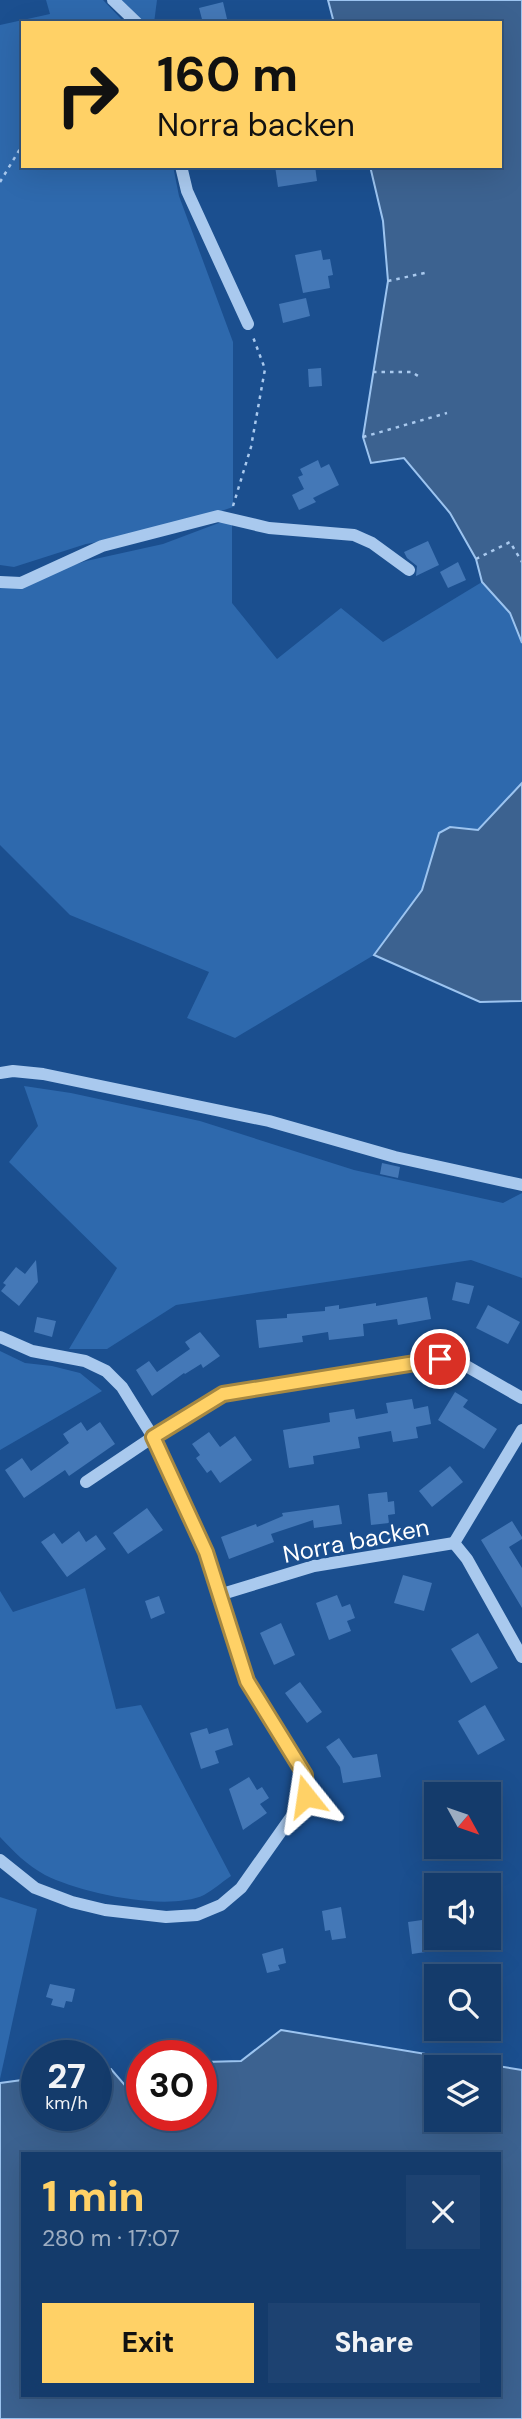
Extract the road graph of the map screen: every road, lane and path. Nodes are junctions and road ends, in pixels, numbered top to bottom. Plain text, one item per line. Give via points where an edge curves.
1 (113, 0) edge
2 (135, 21) edge
3 (21, 147) edge
4 (181, 168) edge
5 (0, 182) edge
6 (429, 272) dead end
7 (388, 281) dead end
8 (248, 324) joint
9 (373, 372) dead end
10 (421, 378) dead end
11 (447, 413) dead end
12 (363, 437) dead end
13 (233, 507) dead end
14 (476, 559) dead end
15 (522, 562) edge
16 (409, 570) dead end
17 (0, 582) edge
18 (0, 1073) edge
19 (522, 1185) edge
20 (0, 1337) edge
21 (522, 1398) edge
22 (522, 1430) edge
23 (153, 1437) junction
24 (86, 1482) dead end
25 (454, 1543) junction
26 (219, 1595) junction
27 (522, 1657) edge
28 (0, 1860) edge

1 - 2 street
3 - 5 path
4 - 8 street via 187,191
6 - 7 path
8 - 13 path via 265,369 251,447
9 - 10 path via 412,372
11 - 12 path
14 - 15 path via 510,542
16 - 17 street via 354,535 270,528 218,516 102,546 21,583
18 - 19 street via 43,1074 269,1121 395,1157
20 - 23 street via 32,1351 106,1371 122,1387
21 - 23 street via 461,1363 440,1359 223,1394
22 - 25 street
23 - 24 street
23 - 26 street via 206,1552
25 - 26 street, Norra backen via 314,1566
25 - 27 street, Norra backen
26 - 28 street via 247,1681 305,1775 306,1796 241,1888 221,1905 197,1914 166,1917 105,1910 35,1888

